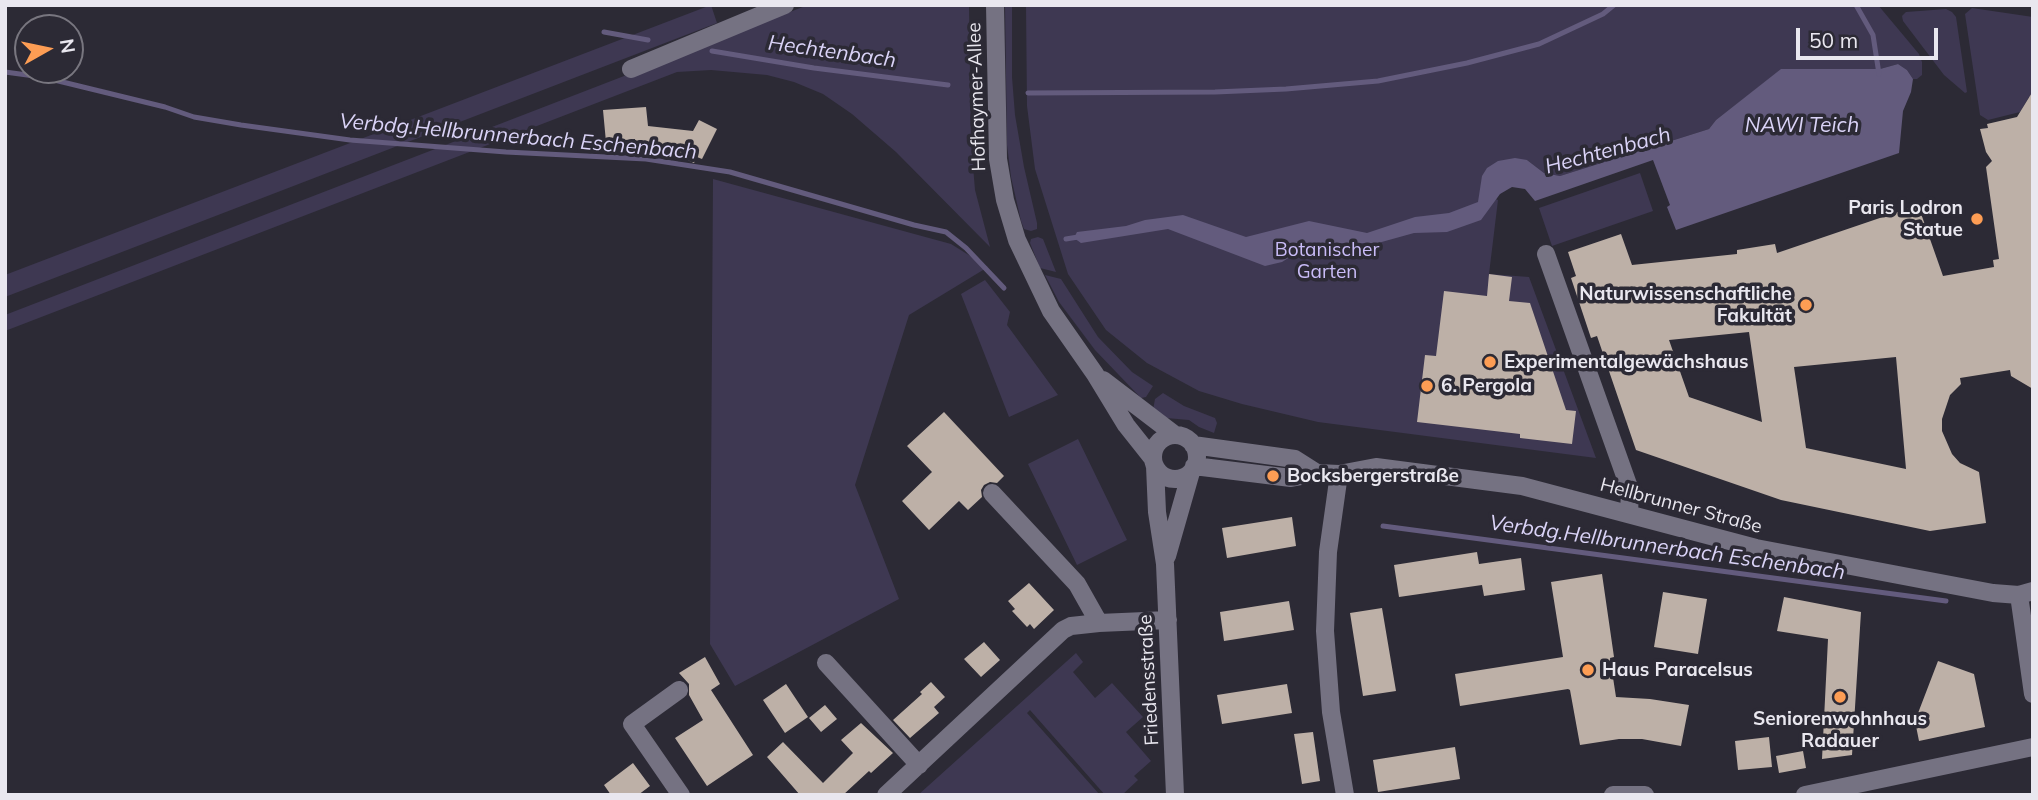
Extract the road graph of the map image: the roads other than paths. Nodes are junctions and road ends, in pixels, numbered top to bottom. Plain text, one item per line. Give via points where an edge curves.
1 (785, 5) edge
2 (995, 5) edge
3 (631, 69) dead end
4 (1546, 254) dead end
5 (1095, 374) junction
6 (1175, 435) junction
7 (1193, 445) junction
8 (1154, 462) junction
9 (1192, 469) junction
10 (1317, 472) junction
11 (1339, 474) junction
12 (992, 492) dead end
13 (1629, 514) junction
14 (1165, 564) junction
15 (2026, 593) edge
16 (1168, 620) junction
17 (1099, 623) junction
18 (826, 663) dead end
19 (679, 690) dead end
20 (2033, 694) edge
21 (2033, 747) edge
22 (919, 765) junction
23 (674, 792) edge
24 (886, 795) edge
25 (1175, 795) edge
26 (1345, 795) edge
27 (1614, 795) edge
28 (1645, 795) edge
29 (1805, 795) edge

1 - 3 street
2 - 5 street, Hofhaymer-Allee via 997,148 1010,222 1045,301
4 - 13 street via 1630,490
5 - 6 street, Hofhaymer-Allee
5 - 8 street, Hofhaymer-Allee
6 - 7 street
6 - 8 street via 1156,445
7 - 9 street
7 - 10 street, Hellbrunner Straße via 1295,459
8 - 9 street via 1171,478 1185,476
8 - 14 street, Friedensstraße
9 - 10 street, Hellbrunner Straße via 1291,478
9 - 14 street, Friedensstraße
10 - 11 street, Hellbrunner Straße
11 - 13 street, Hellbrunner Straße via 1376,467 1522,486
11 - 26 street via 1328,552 1325,631 1331,712
12 - 17 street via 1077,584
13 - 15 street, Hellbrunner Straße via 1756,548 1993,593
14 - 16 street, Friedensstraße
15 - 20 street
16 - 17 street
16 - 25 street, Friedensstraße
17 - 22 street via 1063,630
18 - 22 street
19 - 23 street via 632,724
21 - 29 street
22 - 24 street
27 - 28 street

